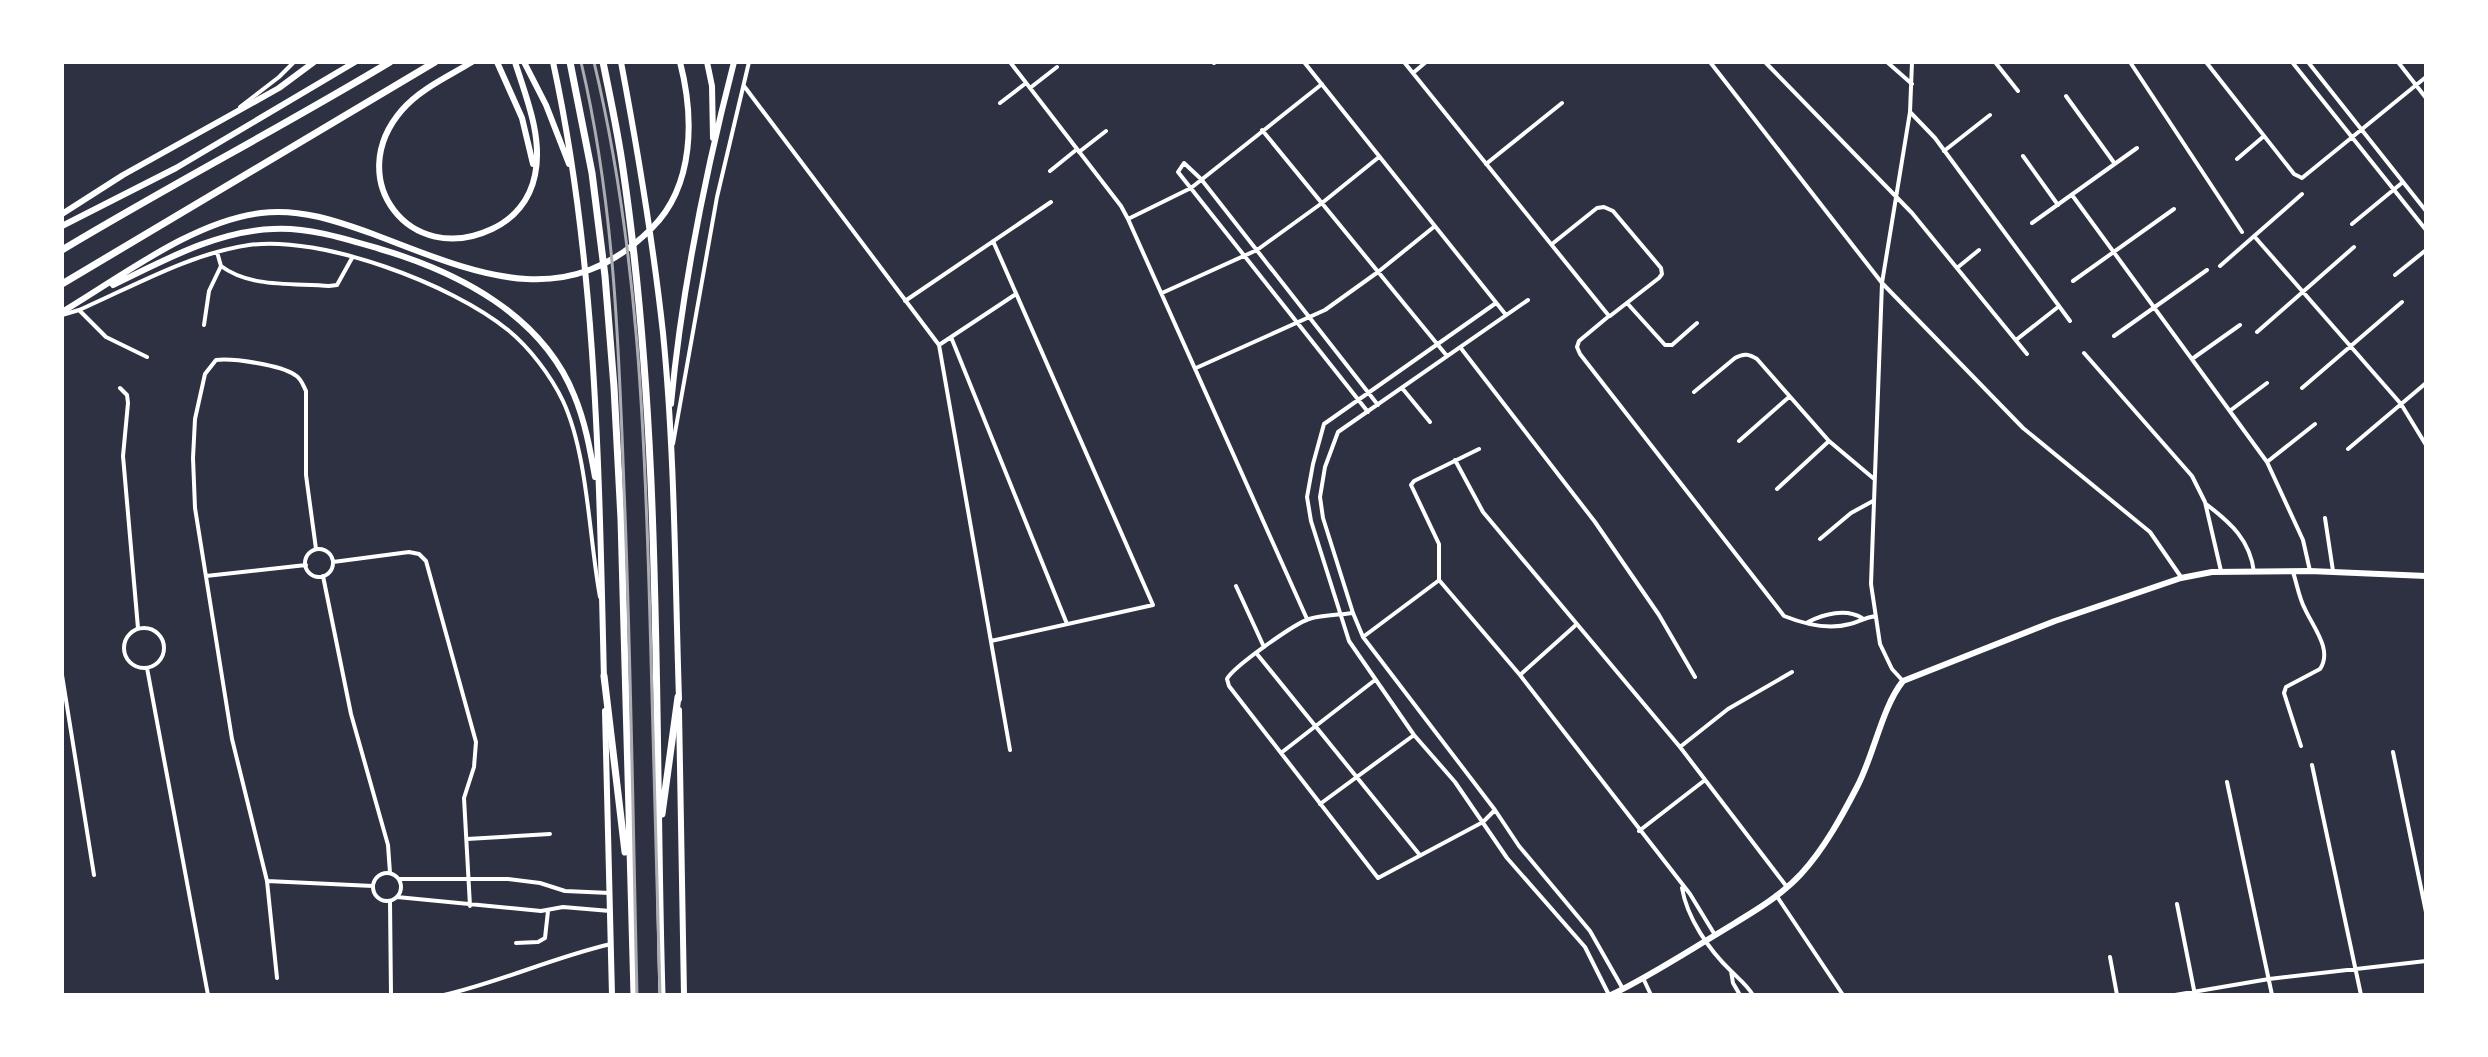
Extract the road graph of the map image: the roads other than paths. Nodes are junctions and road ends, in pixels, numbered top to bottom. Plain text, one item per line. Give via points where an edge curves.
1 (294, 62) edge
2 (314, 62) edge
3 (355, 62) edge
4 (390, 62) edge
5 (435, 62) edge
6 (472, 62) edge
7 (497, 62) edge
8 (515, 62) edge
9 (524, 62) edge
10 (553, 62) edge
11 (570, 62) edge
12 (603, 62) edge
13 (621, 62) edge
14 (680, 62) edge
15 (707, 62) edge
16 (734, 62) edge
17 (749, 62) edge
18 (1010, 62) edge
19 (1304, 62) edge
20 (1404, 62) edge
21 (1426, 62) edge
22 (1710, 62) edge
23 (1765, 62) edge
24 (1887, 62) edge
25 (1912, 62) edge
26 (1995, 62) edge
27 (2130, 62) edge
28 (2206, 62) edge
29 (2292, 62) edge
30 (2308, 62) edge
31 (2398, 62) edge
32 (1057, 67) dead end
33 (1413, 73) junction
34 (2426, 77) edge
35 (1322, 84) junction
36 (1912, 84) junction
37 (2416, 85) junction
38 (744, 86) junction
39 (1028, 86) junction
40 (2018, 91) dead end
41 (2066, 96) dead end
42 (2426, 98) edge
43 (1000, 103) dead end
44 (1562, 103) dead end
45 (1910, 112) junction
46 (1990, 115) dead end
47 (218, 123) junction
48 (1262, 130) junction
49 (2362, 130) junction
50 (1106, 131) dead end
51 (2264, 136) junction
52 (2352, 138) junction
53 (713, 146) junction
54 (2137, 148) dead end
55 (1078, 151) junction
56 (1944, 151) junction
57 (1379, 156) junction
58 (2023, 156) dead end
59 (2237, 159) dead end
60 (1486, 164) junction
61 (2115, 164) junction
62 (1050, 171) dead end
63 (535, 175) junction
64 (575, 178) junction
65 (1201, 179) junction
66 (2403, 182) junction
67 (1191, 188) junction
68 (2394, 189) junction
69 (2302, 194) dead end
70 (2072, 195) junction
71 (1896, 196) junction
72 (1051, 202) dead end
73 (1322, 203) junction
74 (2058, 205) junction
75 (2174, 209) dead end
76 (2426, 211) edge
77 (62, 214) edge
78 (1128, 219) junction
79 (2032, 223) dead end
80 (2352, 224) dead end
81 (62, 226) edge
82 (1435, 226) junction
83 (2426, 230) edge
84 (2242, 232) dead end
85 (2254, 236) junction
86 (993, 241) junction
87 (1552, 244) junction
88 (2354, 247) dead end
89 (62, 250) edge
90 (1257, 250) junction
91 (1979, 250) dead end
92 (2426, 250) edge
93 (2113, 251) junction
94 (217, 252) junction
95 (1246, 255) junction
96 (352, 257) junction
97 (221, 266) junction
98 (2220, 266) dead end
99 (1957, 268) junction
100 (2207, 270) dead end
101 (1378, 272) junction
102 (2395, 275) dead end
103 (2073, 281) dead end
104 (1882, 283) junction
105 (62, 284) edge
106 (2303, 292) junction
107 (1162, 293) junction
108 (1016, 294) junction
109 (1528, 300) dead end
110 (905, 301) junction
111 (2402, 302) dead end
112 (1496, 303) junction
113 (1627, 303) junction
114 (78, 306) junction
115 (2058, 307) junction
116 (2154, 307) junction
117 (62, 313) edge
118 (1506, 315) junction
119 (1609, 316) junction
120 (1311, 318) junction
121 (2070, 321) dead end
122 (1299, 323) junction
123 (1697, 323) dead end
124 (204, 325) dead end
125 (2240, 325) dead end
126 (2257, 332) dead end
127 (2114, 336) dead end
128 (951, 337) junction
129 (2016, 340) junction
130 (939, 345) junction
131 (1437, 345) junction
132 (2351, 346) junction
133 (1460, 347) junction
134 (2084, 353) dead end
135 (2027, 354) dead end
136 (1447, 356) junction
137 (147, 357) dead end
138 (2192, 359) junction
139 (1196, 368) junction
140 (2267, 383) dead end
141 (2426, 383) edge
142 (120, 388) dead end
143 (1402, 388) junction
144 (2302, 388) dead end
145 (1694, 392) dead end
146 (1370, 394) junction
147 (1789, 397) junction
148 (1360, 401) junction
149 (2401, 404) junction
150 (1378, 405) junction
151 (2231, 410) junction
152 (1368, 412) junction
153 (1430, 422) dead end
154 (669, 423) junction
155 (2315, 424) dead end
156 (1739, 441) dead end
157 (1829, 441) junction
158 (2426, 445) edge
159 (1479, 449) dead end
160 (2348, 449) dead end
161 (671, 456) junction
162 (1455, 460) junction
163 (2267, 462) junction
164 (1873, 478) junction
165 (1777, 489) dead end
166 (1873, 501) junction
167 (2205, 502) junction
168 (600, 508) junction
169 (2325, 518) dead end
170 (1820, 539) dead end
171 (316, 549) junction
172 (333, 562) junction
173 (306, 565) junction
174 (2310, 571) junction
175 (2254, 572) junction
176 (2293, 572) junction
177 (2222, 573) junction
178 (2334, 573) junction
179 (206, 576) junction
180 (323, 576) junction
181 (2426, 576) edge
182 (2181, 578) junction
183 (1439, 580) junction
184 (1236, 586) dead end
185 (1353, 613) junction
186 (1340, 615) junction
187 (603, 616) junction
188 (1875, 616) junction
189 (1862, 618) junction
190 (1307, 619) junction
191 (1808, 622) junction
192 (1067, 624) junction
193 (1577, 624) junction
194 (138, 628) junction
195 (1363, 637) junction
196 (991, 641) junction
197 (1264, 647) junction
198 (1256, 654) junction
199 (147, 668) junction
200 (1792, 672) dead end
201 (62, 675) edge
202 (1520, 675) junction
203 (604, 676) junction
204 (1695, 677) dead end
205 (1375, 680) junction
206 (1903, 681) junction
207 (678, 697) junction
208 (65, 715) edge
209 (1316, 728) junction
210 (1414, 735) junction
211 (2301, 746) dead end
212 (1680, 747) junction
213 (1010, 750) dead end
214 (2393, 752) dead end
215 (1281, 753) junction
216 (2312, 765) dead end
217 (1355, 778) junction
218 (1705, 780) junction
219 (2227, 782) dead end
220 (1320, 804) junction
221 (1495, 810) junction
222 (1483, 822) junction
223 (1639, 831) junction
224 (550, 834) dead end
225 (658, 836) junction
226 (467, 839) junction
227 (1419, 854) junction
228 (390, 873) junction
229 (94, 875) dead end
230 (399, 879) junction
231 (267, 881) junction
232 (471, 881) junction
233 (1682, 885) junction
234 (373, 886) junction
235 (1787, 887) junction
236 (610, 893) junction
237 (1776, 895) junction
238 (397, 897) junction
239 (631, 898) junction
240 (390, 901) junction
241 (2177, 904) dead end
242 (470, 906) junction
243 (548, 911) junction
244 (610, 911) junction
245 (2426, 912) edge
246 (1715, 935) junction
247 (1705, 941) junction
248 (516, 943) dead end
249 (611, 944) junction
250 (2110, 957) dead end
251 (2426, 961) edge
252 (2356, 969) junction
253 (1731, 971) junction
254 (277, 978) dead end
255 (1643, 978) junction
256 (2269, 979) junction
257 (1623, 989) junction
258 (2194, 993) edge
259 (208, 995) edge
260 (391, 995) edge
261 (444, 995) edge
262 (612, 995) edge
263 (634, 995) edge
264 (662, 995) edge
265 (684, 995) edge
266 (1610, 995) edge
267 (1651, 995) edge
268 (1740, 995) edge
269 (1753, 995) edge
270 (1843, 995) edge
271 (2117, 995) edge
272 (2175, 995) edge
273 (2272, 995) edge
274 (2361, 995) edge

1 - 47 street
2 - 47 main road
3 - 81 main road via 176,168
4 - 89 main road
5 - 105 main road
6 - 63 main road via 402,109 377,168 390,207 432,236 460,241 519,212
7 - 63 main road via 522,118
8 - 63 main road via 534,128
9 - 64 main road
10 - 64 main road
11 - 239 main road via 592,173 614,387
12 - 225 main road via 623,167 645,384 653,514
13 - 154 main road via 641,164
14 - 114 main road via 689,133 679,187 656,224 612,260 575,276 526,281 473,272 320,216 263,212 185,238
15 - 53 main road
16 - 53 main road
17 - 38 street
18 - 39 street
19 - 35 street
20 - 33 street
21 - 33 street
22 - 104 street
23 - 71 street
24 - 36 street
25 - 36 street
26 - 40 street
27 - 84 street
28 - 51 street
29 - 52 street
30 - 49 street
31 - 37 street
32 - 39 street
33 - 60 street
34 - 37 street
35 - 48 street
35 - 57 street
36 - 45 street
37 - 42 street
37 - 49 street
38 - 110 street
38 - 161 street via 717,197
39 - 43 street
39 - 55 street
41 - 61 street
44 - 60 street
45 - 56 street
45 - 71 street
46 - 56 street
47 - 77 main road
48 - 65 street
48 - 73 street
49 - 52 street
49 - 66 street
50 - 55 street
51 - 52 street via 2302,178
51 - 59 street
52 - 68 street
53 - 154 main road via 688,268
54 - 61 street
55 - 62 street
55 - 78 street
56 - 115 street
57 - 73 street
57 - 82 street
58 - 74 street
60 - 87 street
61 - 70 street
64 - 168 main road
65 - 67 street
65 - 67 street via 1184,163 1178,172
65 - 90 street
66 - 68 street
66 - 76 street
67 - 78 street
67 - 95 street
68 - 80 street
68 - 83 street
69 - 85 street
70 - 74 street
70 - 93 street
71 - 99 street
71 - 104 street
72 - 86 street
73 - 90 street
73 - 101 street
74 - 79 street
75 - 93 street
78 - 107 street
82 - 101 street
82 - 112 street
85 - 98 street
85 - 106 street
86 - 108 street
86 - 110 street
87 - 113 street via 1597,208 1613,211 1662,274
87 - 119 street
88 - 106 street
90 - 95 street
90 - 120 street
91 - 99 street
92 - 102 street
93 - 103 street
93 - 116 street
94 - 96 street via 275,242
94 - 97 street
94 - 114 street
95 - 107 street
95 - 122 street
96 - 97 street via 337,285 261,281
96 - 187 street via 429,284 491,317 511,332 553,382 579,454
97 - 124 street via 209,291
99 - 129 street
100 - 116 street
101 - 120 street
101 - 131 street
104 - 164 street
104 - 182 street via 2023,428 2150,532
106 - 126 street
106 - 132 street
107 - 139 street
108 - 128 street
108 - 192 street via 1153,605
109 - 118 street
110 - 130 street
111 - 132 street
112 - 118 street
112 - 131 street
113 - 119 street
113 - 123 street via 1665,345
114 - 117 main road
114 - 137 street via 106,337
114 - 168 main road via 204,243 251,231 302,230 407,257 486,296 521,321 547,349 573,393
115 - 121 street
115 - 129 street
116 - 127 street
116 - 138 street
118 - 133 street
119 - 191 street via 1579,341 1580,354 1784,616
120 - 122 street
120 - 146 street
122 - 139 street
122 - 148 street
125 - 138 street
128 - 130 street
128 - 192 street
129 - 135 street
130 - 196 street
131 - 136 street
131 - 146 street
132 - 144 street
132 - 149 street
133 - 136 street
133 - 204 street via 1595,522
134 - 167 street via 2192,476
136 - 143 street
138 - 151 street
139 - 190 street
140 - 151 street
141 - 149 street
142 - 194 street via 128,403 123,456
143 - 150 street
143 - 153 street
145 - 147 street via 1741,354 1757,359
146 - 148 street
146 - 150 street
147 - 156 street
147 - 157 street
148 - 152 street
148 - 186 street via 1324,424 1307,497
149 - 158 street
149 - 160 street
150 - 152 street
151 - 163 street
152 - 185 street via 1338,432 1320,497
154 - 161 main road
155 - 163 street
157 - 164 street
157 - 165 street
159 - 162 street
161 - 207 main road
162 - 183 street via 1411,485 1439,544
162 - 193 street via 1483,512
163 - 174 street via 2303,540
164 - 166 street
166 - 170 street
166 - 188 street
167 - 175 street via 2244,539
167 - 177 street
168 - 187 main road
169 - 178 street
171 - 172 street via 326,550
171 - 173 street
171 - 179 street via 306,475 306,391 301,381 293,373 216,360 203,382 195,419 195,508
172 - 180 street
172 - 226 street via 409,552 426,561 476,742 464,798
173 - 179 street
173 - 180 street via 314,576
174 - 176 main road
174 - 178 main road
175 - 176 main road
175 - 177 main road
176 - 211 street via 2325,656 2320,669 2284,693
177 - 182 main road
178 - 181 main road
179 - 231 street via 232,739
180 - 228 street via 351,714 388,845
182 - 206 main road
183 - 195 street
183 - 202 street
184 - 197 street
185 - 186 street
185 - 195 street
186 - 190 street
186 - 205 street via 1349,641
187 - 203 main road
188 - 189 street
188 - 206 street via 1886,659
189 - 191 street via 1853,624 1819,627
189 - 191 street via 1852,612
190 - 197 street
192 - 196 street
193 - 202 street
193 - 212 street
194 - 199 street via 129,634 124,653 129,662
194 - 199 street via 158,633 163,643 163,654
195 - 221 street
196 - 213 street
197 - 198 street
198 - 209 street
198 - 215 street via 1227,679
199 - 259 street
200 - 212 street via 1728,709
201 - 208 street
202 - 223 street
203 - 236 main road
203 - 239 main road
205 - 209 street
205 - 210 street
206 - 235 main road via 1857,788 1809,865
207 - 225 main road
207 - 265 main road
208 - 229 street
209 - 215 street
209 - 217 street
210 - 217 street
210 - 222 street
212 - 218 street
214 - 245 street
215 - 220 street
216 - 252 street
217 - 220 street
217 - 227 street
218 - 223 street
218 - 235 street
219 - 256 street
220 - 227 street via 1378,878
221 - 222 street
221 - 257 street via 1590,931
222 - 227 street
222 - 266 street via 1536,894 1579,939
223 - 233 street
224 - 226 street
225 - 264 main road
226 - 232 street
228 - 230 street
228 - 234 street via 377,877
230 - 232 street
230 - 238 street via 402,889
231 - 234 street
231 - 254 street
232 - 236 street via 508,879 565,891
232 - 242 street
233 - 246 street
233 - 247 street
234 - 240 street via 378,898
235 - 237 main road
236 - 244 main road
237 - 246 main road
237 - 270 street
238 - 240 street
238 - 242 street
239 - 263 main road
240 - 260 street
241 - 258 street
242 - 243 street
243 - 244 street
243 - 248 street via 545,938
244 - 249 main road
246 - 247 main road
247 - 253 street
247 - 255 main road
249 - 261 street
249 - 262 main road
250 - 271 street
251 - 252 street
252 - 256 street
252 - 274 street
253 - 268 street
253 - 269 street
255 - 257 main road
255 - 267 street
256 - 258 street
256 - 273 street
257 - 266 main road
258 - 272 street

